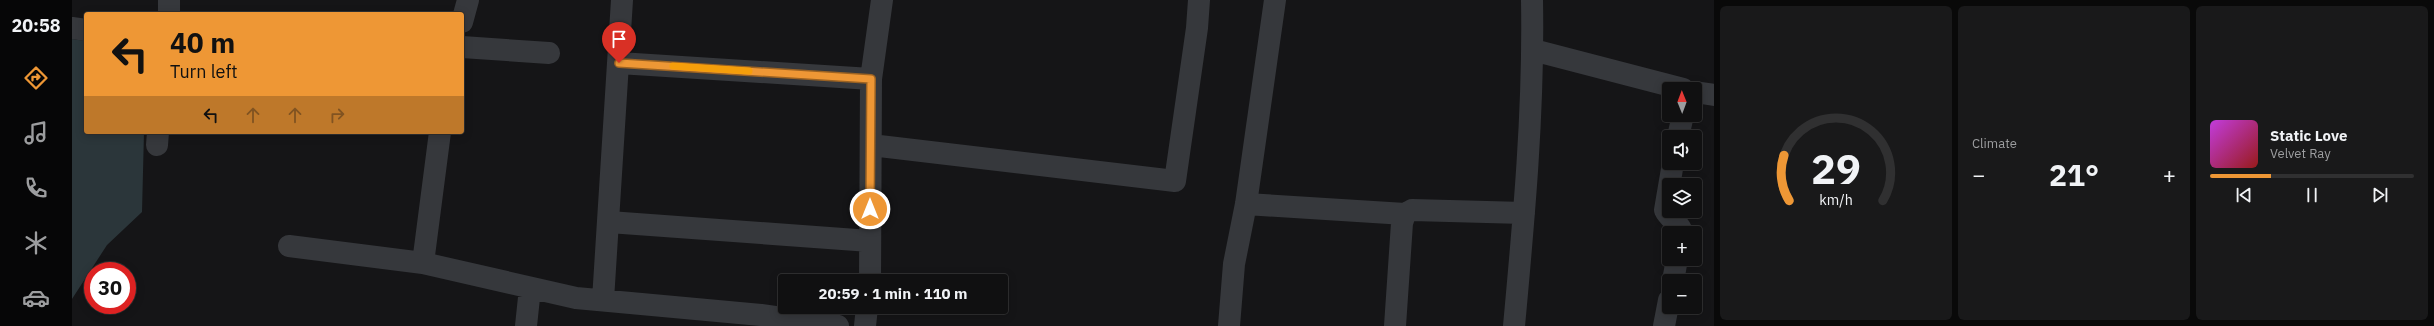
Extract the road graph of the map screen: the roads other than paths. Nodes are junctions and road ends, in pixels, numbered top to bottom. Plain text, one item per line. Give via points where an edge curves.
1 (170, 0) edge
2 (468, 0) edge
3 (622, 0) edge
4 (882, 0) edge
5 (1199, 0) edge
6 (1275, 0) edge
7 (1532, 0) edge
8 (169, 12) edge
9 (464, 15) edge
10 (72, 28) edge
11 (84, 30) edge
12 (464, 47) edge
13 (1533, 50) junction
14 (548, 53) dead end
15 (619, 63) junction
16 (871, 79) junction
17 (1662, 83) edge
18 (1702, 93) edge
19 (1714, 96) edge
20 (440, 134) edge
21 (871, 145) junction
22 (1672, 170) edge
23 (1246, 204) junction
24 (1524, 213) junction
25 (1405, 214) junction
26 (609, 222) junction
27 (1678, 226) edge
28 (870, 241) junction
29 (289, 246) dead end
30 (423, 263) junction
31 (870, 274) edge
32 (530, 288) junction
33 (603, 300) junction
34 (866, 314) edge
35 (1666, 314) edge
36 (526, 326) edge
37 (838, 326) edge
38 (865, 326) edge
39 (1229, 326) edge
40 (1395, 326) edge
41 (1514, 326) edge
42 (1664, 326) edge

1 - 8 street
2 - 9 street
3 - 15 street
4 - 16 street
5 - 21 street via 1198,28 1175,181
6 - 23 street
7 - 13 street
10 - 11 street
12 - 14 street
13 - 17 street
13 - 24 street
15 - 16 street
15 - 26 street
16 - 21 street
18 - 19 street
20 - 30 street
21 - 28 street
22 - 27 street via 1665,210
23 - 25 street
23 - 39 street via 1234,264
24 - 25 street via 1412,210
24 - 41 street
25 - 40 street via 1402,223
26 - 28 street
26 - 33 street
28 - 31 street
29 - 30 street
30 - 32 street
32 - 33 street via 576,298
32 - 36 street
33 - 37 street via 761,315
34 - 38 street
35 - 42 street

